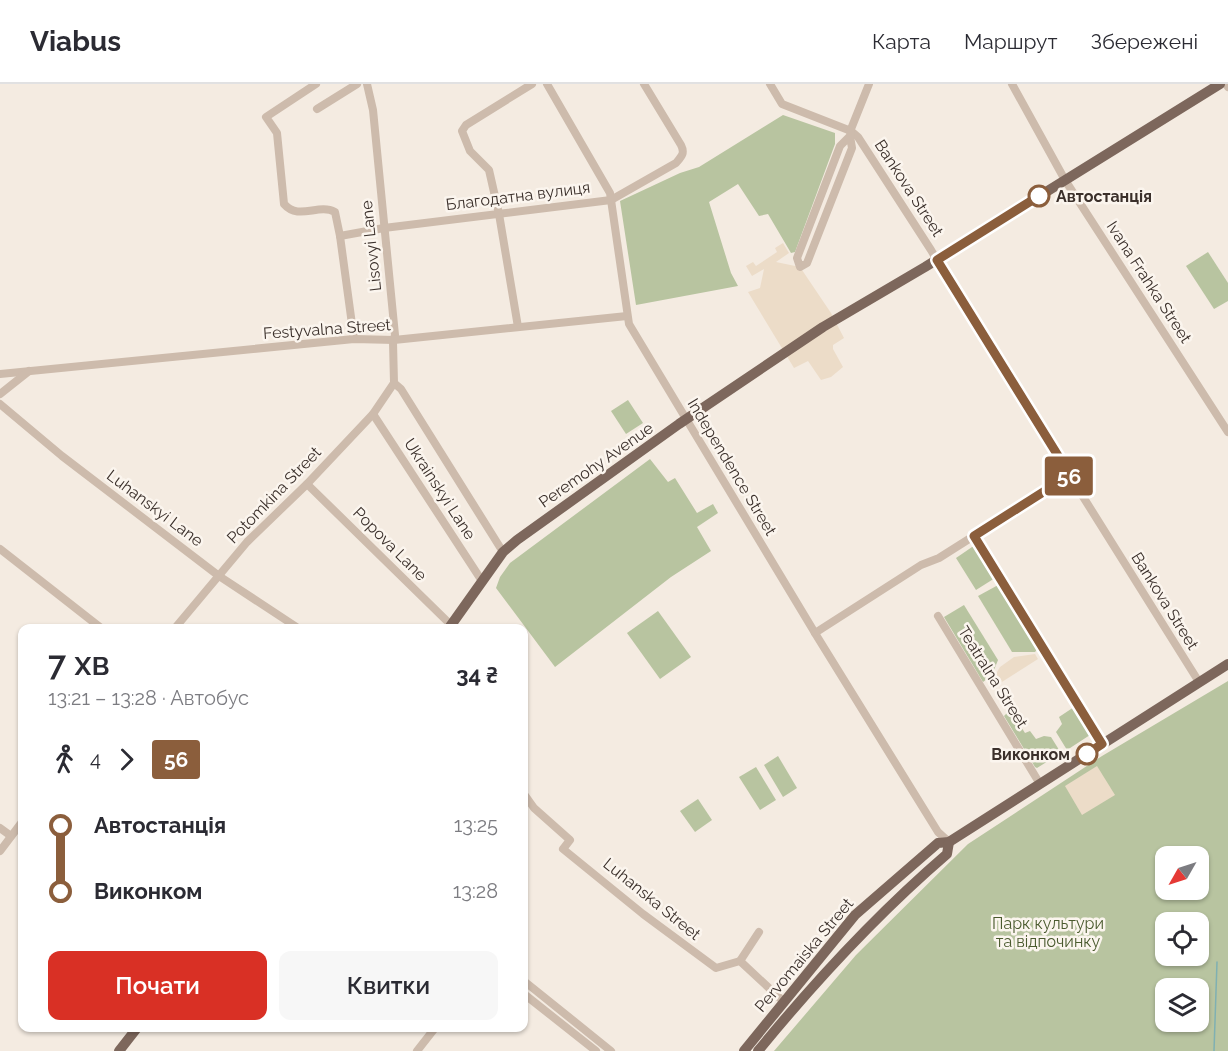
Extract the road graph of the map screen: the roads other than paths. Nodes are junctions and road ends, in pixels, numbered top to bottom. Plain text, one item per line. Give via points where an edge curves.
1 (316, 84) edge
2 (357, 84) edge
3 (367, 84) edge
4 (532, 84) edge
5 (547, 84) edge
6 (644, 84) edge
7 (770, 84) edge
8 (869, 84) edge
9 (1012, 84) edge
10 (1220, 84) edge
11 (317, 109) dead end
12 (850, 134) junction
13 (1065, 180) junction
14 (611, 200) junction
15 (500, 214) junction
16 (384, 228) junction
17 (340, 236) junction
18 (937, 260) junction
19 (627, 316) junction
20 (518, 327) junction
21 (354, 339) junction
22 (394, 340) junction
23 (29, 370) junction
24 (0, 374) edge
25 (394, 383) junction
26 (0, 394) edge
27 (0, 404) edge
28 (373, 414) junction
29 (686, 420) junction
30 (1228, 432) edge
31 (1070, 475) junction
32 (307, 484) junction
33 (974, 536) junction
34 (0, 549) edge
35 (503, 552) junction
36 (219, 576) junction
37 (482, 581) junction
38 (938, 616) dead end
39 (96, 624) edge
40 (178, 624) edge
41 (292, 624) edge
42 (447, 624) edge
43 (452, 624) edge
44 (815, 633) junction
45 (1228, 664) edge
46 (1199, 682) junction
47 (1102, 744) junction
48 (1040, 784) junction
49 (528, 800) edge
50 (18, 827) edge
51 (0, 828) edge
52 (11, 836) junction
53 (949, 842) junction
54 (0, 851) edge
55 (759, 932) dead end
56 (740, 961) junction
57 (528, 984) edge
58 (528, 997) edge
59 (784, 1002) junction
60 (134, 1032) edge
61 (432, 1032) edge
62 (119, 1051) edge
63 (417, 1051) edge
64 (596, 1051) edge
65 (611, 1051) edge
66 (744, 1051) edge
67 (758, 1051) edge

1 - 17 street via 266,117 277,133 284,204 297,213 329,209 335,212
2 - 11 street
3 - 16 street, Lisovyi Lane
4 - 15 street via 462,131 470,151 489,170
5 - 14 street, Independence Street
6 - 14 street, Благодатна вулиця via 684,151 676,163
7 - 12 street, Bankova Street via 782,104
8 - 12 street
9 - 13 street, Ivana Frahka Street
10 - 13 main road
12 - 12 street via 840,146 797,258 800,267 807,263 852,148
12 - 18 street, Bankova Street via 858,137 873,158
13 - 18 main road
13 - 30 street, Ivana Frahka Street
14 - 15 street, Благодатна вулиця
14 - 19 street, Independence Street
15 - 16 street, Благодатна вулиця
15 - 20 street
16 - 17 street, Благодатна вулиця
16 - 22 street, Lisovyi Lane
17 - 21 street
18 - 29 main road, Peremohy Avenue via 835,320
18 - 31 street, Bankova Street
19 - 20 street, Festyvalna Street
19 - 29 street, Independence Street
20 - 22 street, Festyvalna Street
21 - 22 street, Festyvalna Street
21 - 23 street, Festyvalna Street
22 - 25 street, Lisovyi Lane
23 - 24 street, Festyvalna Street
23 - 26 street
25 - 28 street, Potomkina Street
25 - 35 street
27 - 36 street, Luhanskyi Lane
28 - 32 street, Potomkina Street
28 - 37 street, Ukrainskyi Lane
29 - 35 main road, Peremohy Avenue
29 - 44 street, Independence Street
31 - 33 street
31 - 46 street, Bankova Street
32 - 36 street, Potomkina Street via 247,542
32 - 42 street, Popova Lane
33 - 44 street
33 - 47 street
34 - 39 street
35 - 37 main road, Peremohy Avenue
36 - 40 street, Potomkina Street
36 - 41 street, Luhanskyi Lane
37 - 43 main road, Peremohy Avenue
38 - 48 street, Teatralna Street
44 - 53 street, Independence Street via 938,832
45 - 46 main road, Pervomaiska Street
46 - 47 main road, Pervomaiska Street
47 - 48 main road, Pervomaiska Street
48 - 53 main road, Pervomaiska Street
49 - 56 street, Luhanska Street via 570,840 563,849 643,914 716,968
50 - 52 street
51 - 52 street
52 - 54 street
53 - 59 main road, Pervomaiska Street via 938,843 855,915
53 - 67 main road, Pervomaiska Street via 947,854 853,942
55 - 56 street
56 - 59 street
57 - 65 street
58 - 64 street
59 - 66 main road, Pervomaiska Street
60 - 62 main road
61 - 63 street

